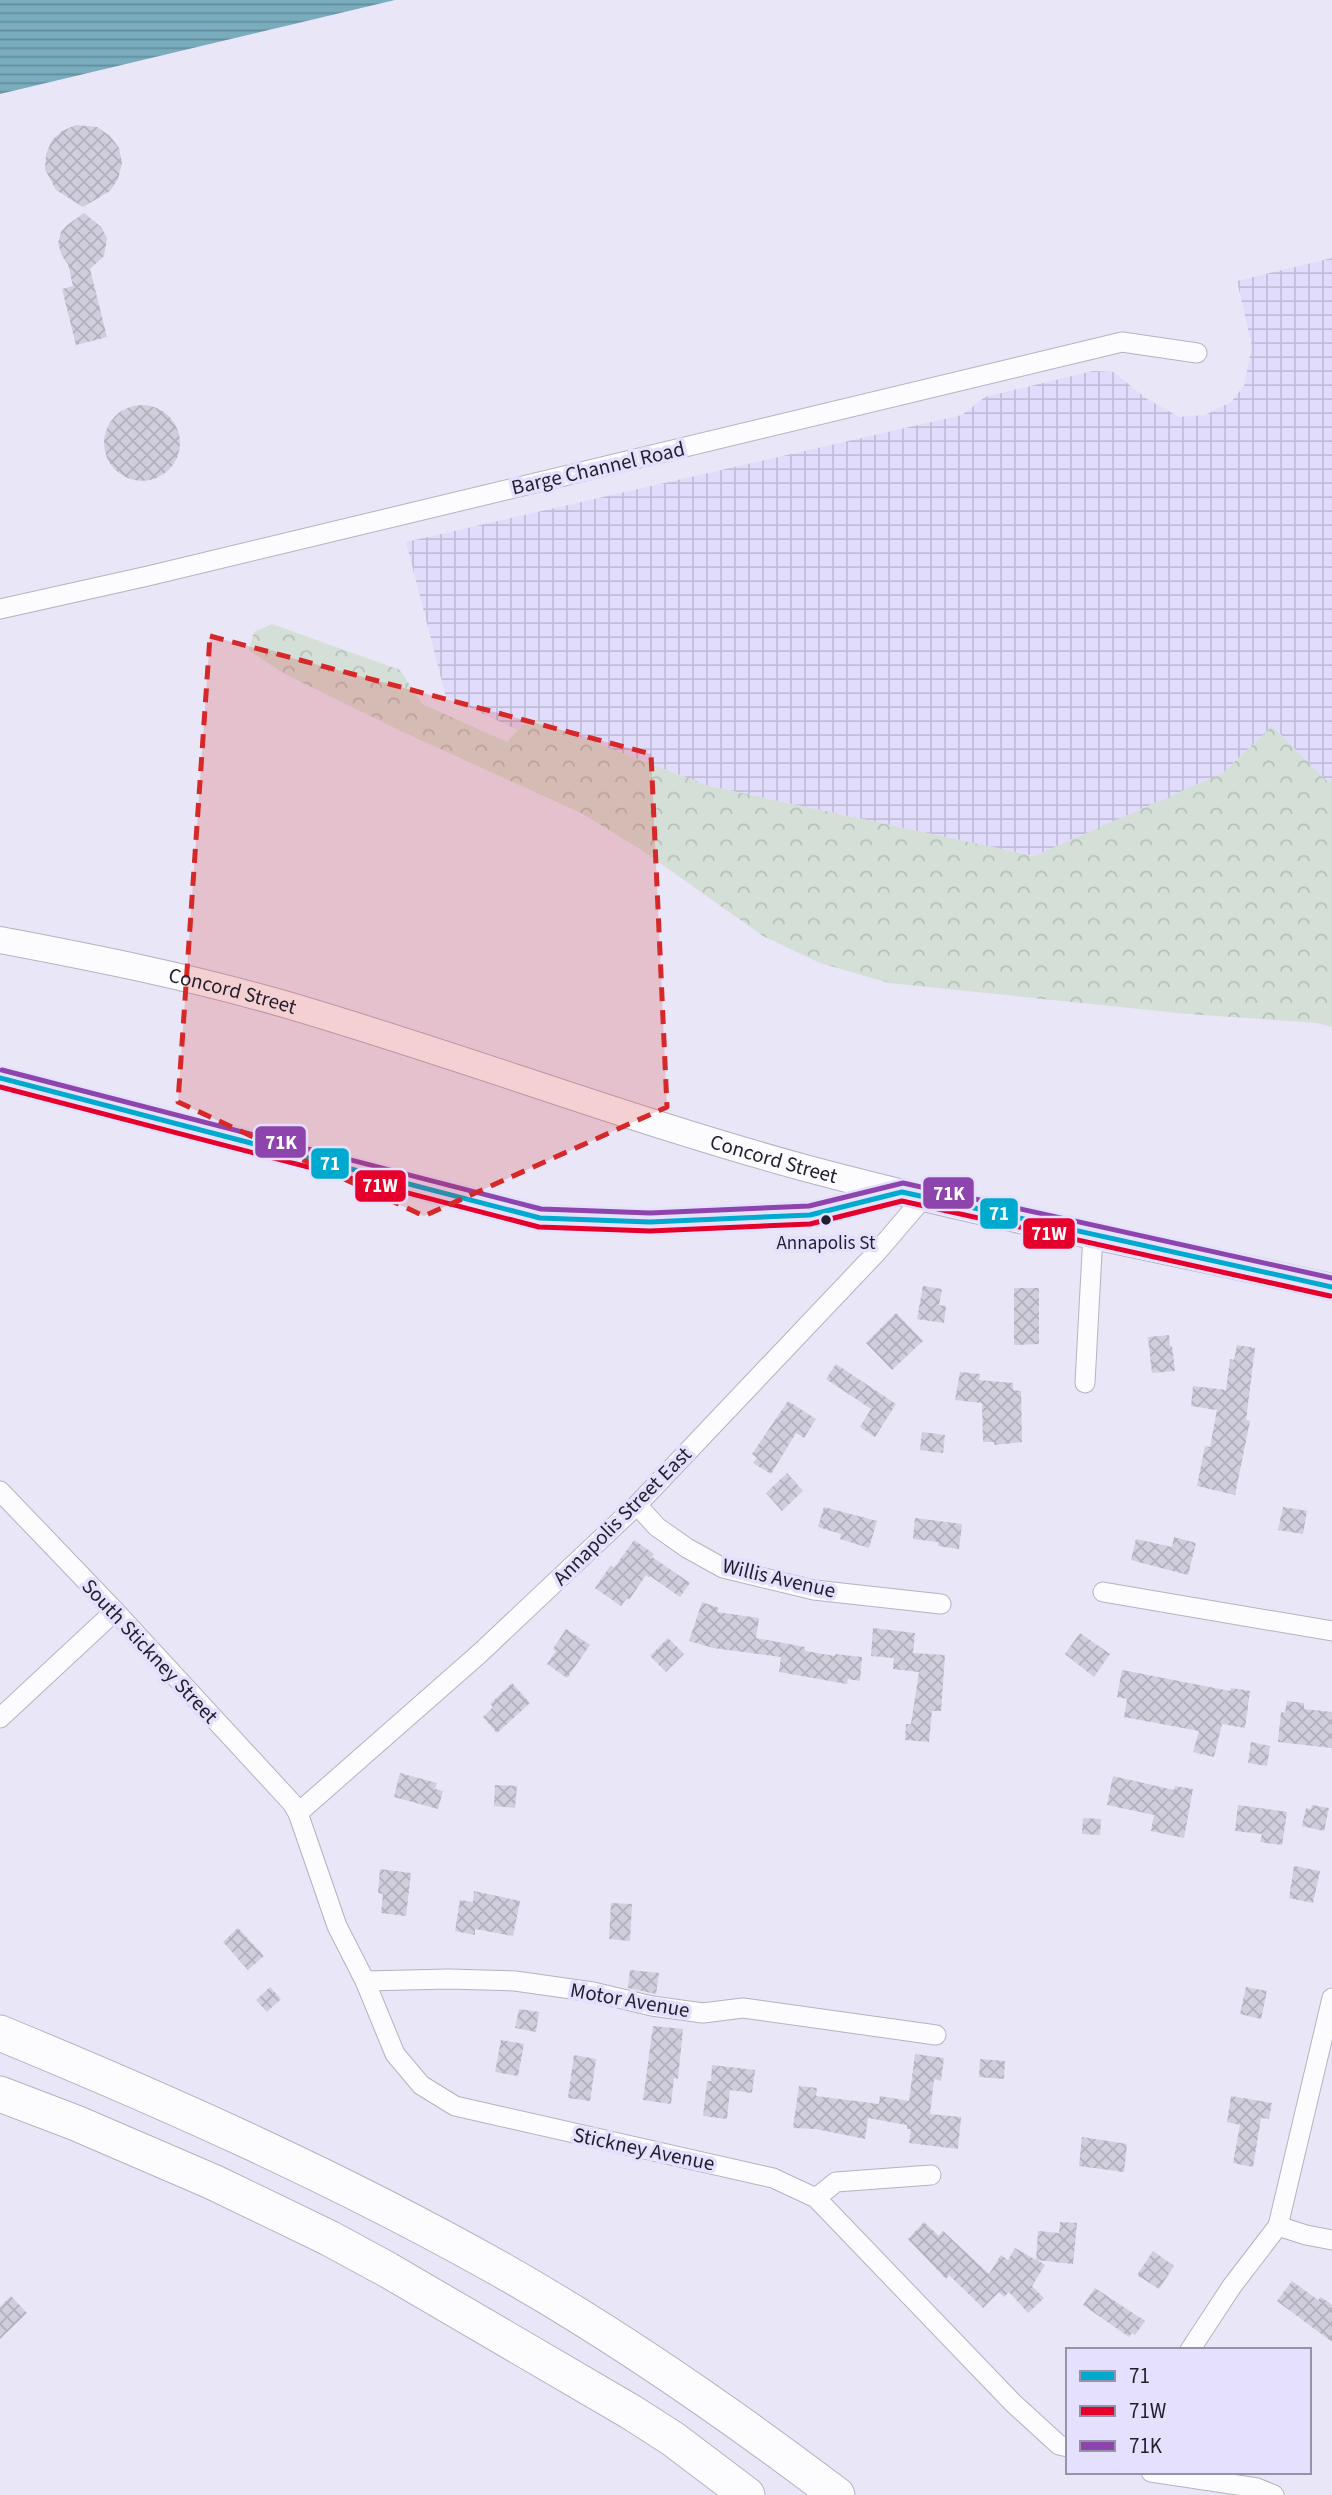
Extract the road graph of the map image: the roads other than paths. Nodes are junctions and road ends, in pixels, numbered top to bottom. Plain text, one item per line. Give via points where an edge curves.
1 (1197, 353) dead end
2 (0, 610) edge
3 (0, 940) edge
4 (0, 1078) edge
5 (913, 1195) junction
6 (1093, 1234) junction
7 (1332, 1287) edge
8 (1085, 1384) dead end
9 (0, 1491) edge
10 (637, 1505) junction
11 (1103, 1592) dead end
12 (941, 1604) dead end
13 (115, 1611) junction
14 (1332, 1631) edge
15 (0, 1718) edge
16 (298, 1813) junction
17 (366, 1982) junction
18 (1332, 1998) edge
19 (0, 2034) edge
20 (936, 2035) dead end
21 (0, 2094) edge
22 (931, 2175) dead end
23 (816, 2197) junction
24 (1278, 2226) junction
25 (1332, 2240) edge
26 (1191, 2348) edge
27 (1066, 2447) edge
28 (1163, 2474) edge
29 (747, 2495) edge
30 (837, 2495) edge
31 (1274, 2495) edge

1 - 2 street, Barge Channel Road via 1122,342
3 - 5 main road, Concord Street via 134,965 284,1004 636,1117
4 - 5 street, Concord Street via 540,1218 650,1222 810,1215
5 - 6 main road
5 - 10 street, Annapolis Street East via 877,1252
6 - 7 main road
6 - 8 street
9 - 13 street, South Stickney Street
10 - 12 street, Willis Avenue via 657,1527 723,1568 814,1590
10 - 16 street, Annapolis Street East via 479,1654
11 - 14 street
13 - 15 street
13 - 16 street, South Stickney Street
16 - 17 street, Stickney Avenue via 337,1926
17 - 20 street, Motor Avenue via 515,1981 703,2013 743,2008
17 - 23 street, Stickney Avenue via 395,2054 421,2085 455,2106 773,2178
18 - 24 street
19 - 30 highway via 112,2079 358,2193 499,2269 630,2348
21 - 29 highway via 257,2203 388,2270 631,2412
22 - 23 street via 836,2182
23 - 27 street, Stickney Avenue via 1013,2403
24 - 25 street
24 - 26 street
28 - 31 street via 1257,2488

